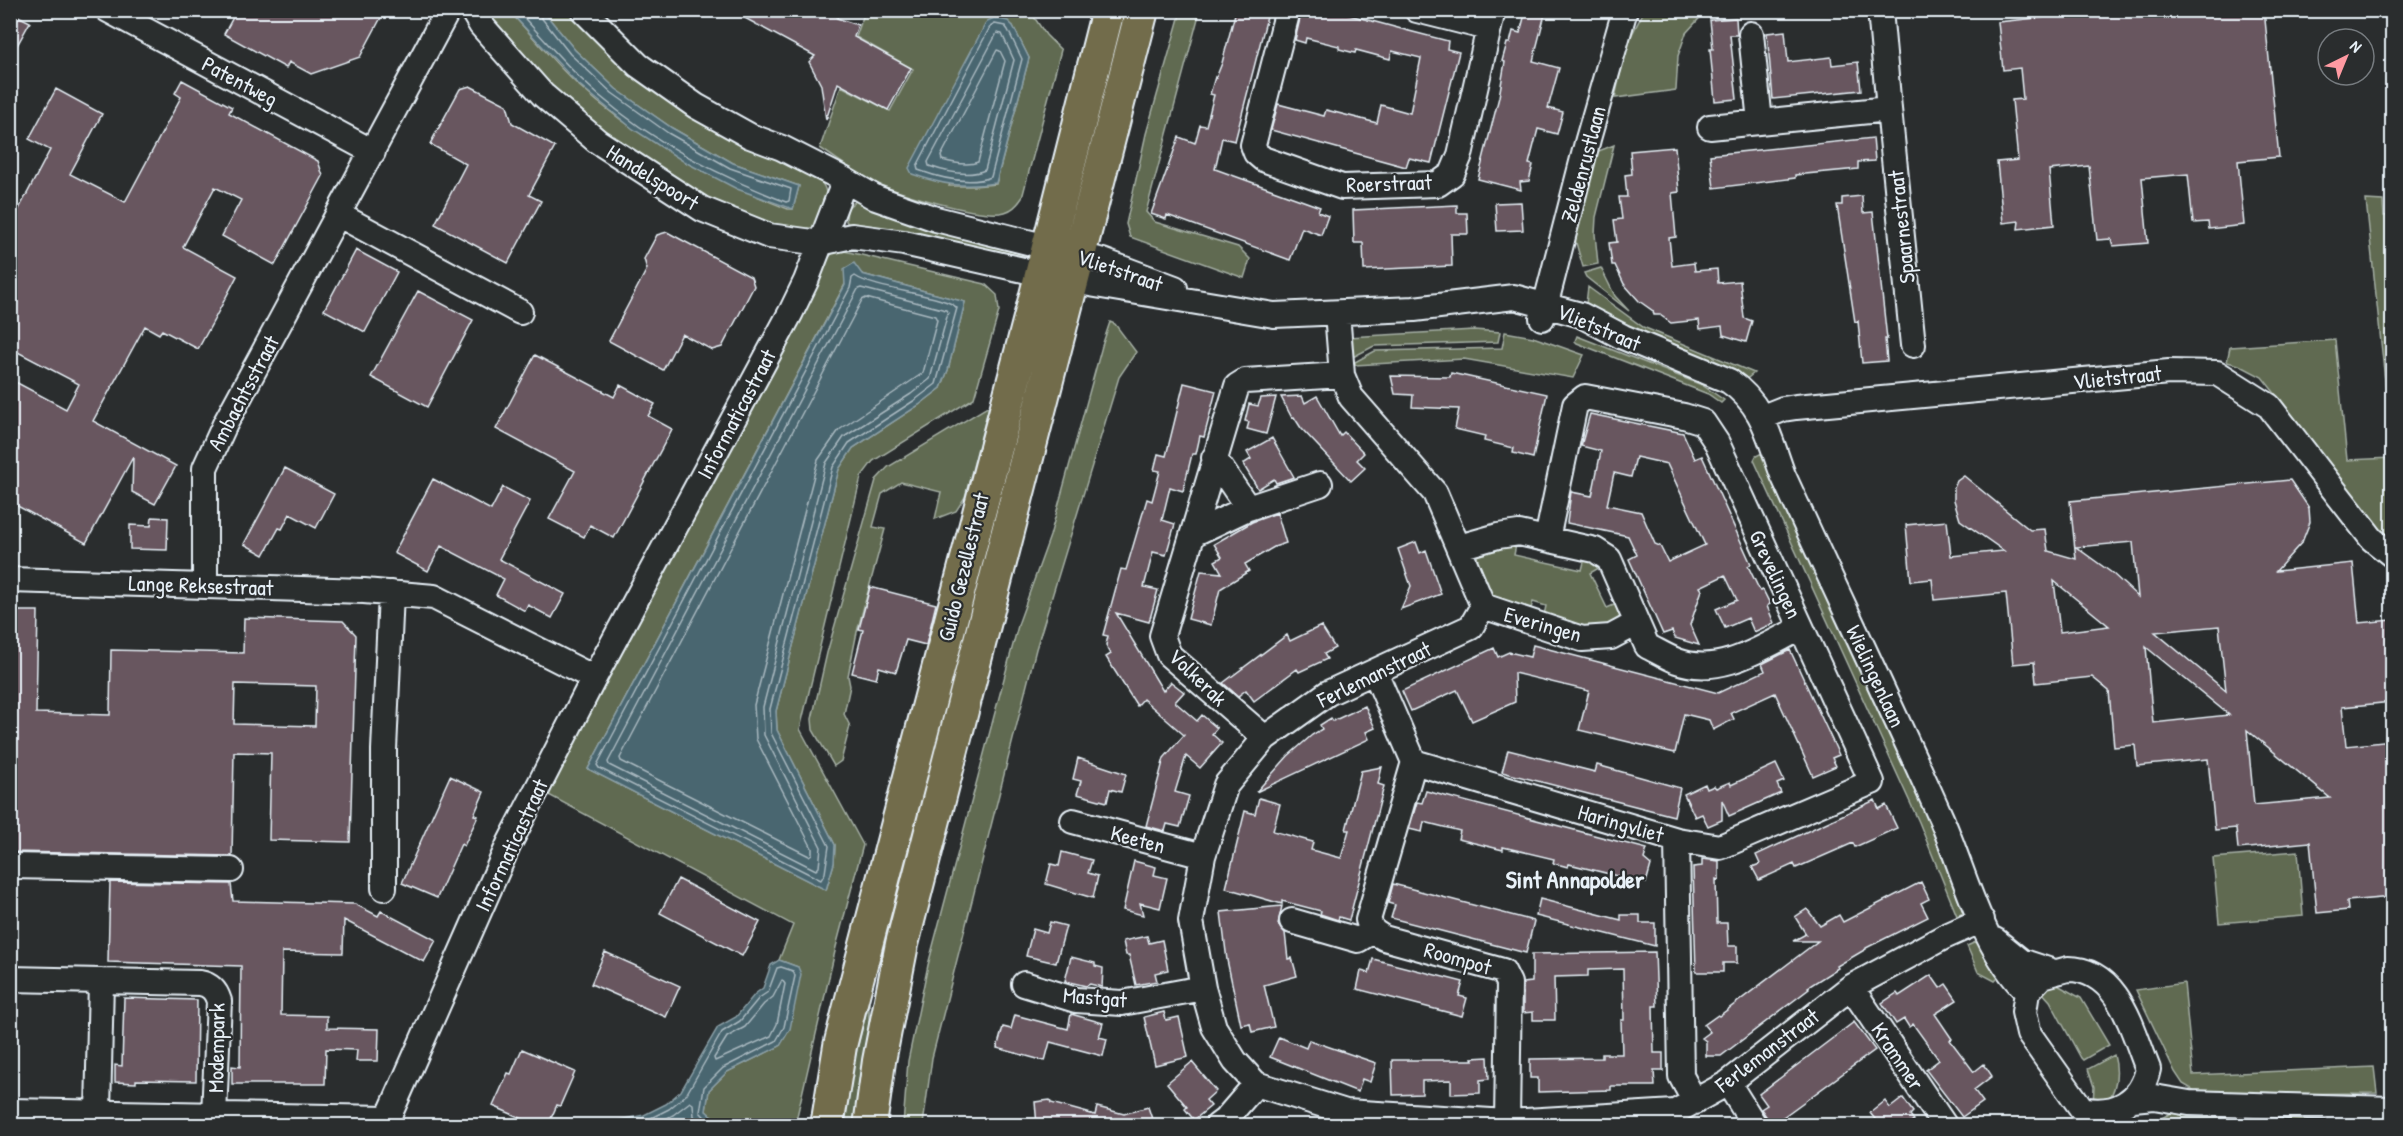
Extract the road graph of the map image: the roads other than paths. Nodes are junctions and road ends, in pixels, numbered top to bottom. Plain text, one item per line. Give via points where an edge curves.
1 (108, 10) edge
2 (448, 10) edge
3 (472, 10) edge
4 (583, 10) edge
5 (1107, 10) edge
6 (1142, 10) edge
7 (1288, 10) edge
8 (1417, 10) edge
9 (1625, 10) edge
10 (1880, 10) edge
11 (1446, 14) edge
12 (1490, 19) edge
13 (1751, 34) dead end
14 (1889, 109) junction
15 (1760, 122) junction
16 (1710, 127) dead end
17 (373, 152) junction
18 (845, 180) junction
19 (339, 215) junction
20 (820, 243) junction
21 (1045, 260) junction
22 (1076, 268) junction
23 (520, 312) dead end
24 (1337, 312) junction
25 (1544, 312) junction
26 (1912, 345) dead end
27 (1342, 375) junction
28 (1763, 417) junction
29 (1214, 458) junction
30 (1320, 484) dead end
31 (1248, 508) junction
32 (1193, 534) junction
33 (1547, 539) junction
34 (1459, 547) junction
35 (2392, 555) edge
36 (10, 580) edge
37 (205, 585) junction
38 (391, 593) junction
39 (1483, 606) junction
40 (1637, 623) junction
41 (1801, 627) junction
42 (1375, 672) junction
43 (594, 678) junction
44 (1265, 738) junction
45 (1414, 762) junction
46 (1073, 821) dead end
47 (1677, 840) junction
48 (1203, 856) junction
49 (10, 866) edge
50 (231, 870) dead end
51 (384, 888) dead end
52 (1292, 921) dead end
53 (1985, 928) junction
54 (1373, 931) junction
55 (2054, 972) junction
56 (10, 979) edge
57 (101, 981) junction
58 (1024, 984) dead end
59 (1851, 987) junction
60 (1203, 988) junction
61 (2027, 992) junction
62 (2148, 1069) junction
63 (1728, 1083) junction
64 (1256, 1084) junction
65 (1695, 1102) junction
66 (2205, 1104) junction
67 (2392, 1109) edge
68 (10, 1111) edge
69 (2117, 1111) edge
70 (98, 1112) junction
71 (214, 1115) junction
72 (2080, 1117) edge
73 (386, 1122) edge
74 (1507, 1122) junction
75 (827, 1125) edge
76 (870, 1125) edge
77 (1217, 1125) edge
78 (1755, 1125) edge
79 (1945, 1125) edge

1 - 17 street, Patentweg
2 - 17 street, Ambachtsstraat
3 - 20 street, Handelspoort via 543,95 597,141 702,209 769,236
4 - 18 street via 638,65 696,106
5 - 21 main road, Guido Gezellestraat
6 - 22 main road, Guido Gezellestraat
7 - 12 street, Roerstraat via 1253,145 1263,159 1342,187 1438,184 1452,174 1460,155
8 - 11 street, Roerstraat
9 - 25 street, Zeldenrustlaan
10 - 14 street, Spaarnestraat
11 - 12 street, Roerstraat
13 - 15 street
14 - 15 street
14 - 26 street, Spaarnestraat
15 - 16 street
17 - 19 street, Ambachtsstraat
18 - 20 street
18 - 21 street via 876,198
19 - 23 street
19 - 37 street, Ambachtsstraat via 205,468
20 - 21 street via 852,236
20 - 43 street, Informaticastraat via 791,312
21 - 22 street, Vlietstraat
21 - 75 main road, Guido Gezellestraat via 847,1019
22 - 24 street, Vlietstraat via 1103,261 1226,308 1274,315
22 - 76 main road, Guido Gezellestraat via 902,944
24 - 25 street, Vlietstraat via 1414,309 1514,297
24 - 27 street
25 - 28 street, Vlietstraat via 1581,315 1729,381 1744,391
27 - 29 street, Volkerak via 1245,381 1237,386
27 - 34 street via 1351,397 1435,493
28 - 35 street, Vlietstraat via 1796,407 2169,372 2217,373 2269,406 2372,539
28 - 53 street, Wielingenlaan via 1783,475 1942,819
29 - 31 street
29 - 32 street, Volkerak
30 - 31 street
31 - 32 street
32 - 44 street, Volkerak via 1162,636 1165,645 1169,655
33 - 34 street via 1519,533
33 - 40 street via 1595,550 1609,560
33 - 41 street, Grevelingen via 1575,405 1585,397 1702,422 1717,443
34 - 39 street
36 - 37 street, Lange Reksestraat
37 - 38 street, Lange Reksestraat
38 - 43 street, Lange Reksestraat via 434,597
38 - 51 street via 384,750
39 - 40 street, Everingen via 1582,639 1611,637
39 - 42 street, Ferlemanstraat via 1471,627
40 - 41 street via 1647,646 1679,662 1706,665 1727,663
41 - 47 street, Grevelingen via 1872,782 1720,848
42 - 44 street, Ferlemanstraat via 1328,693
42 - 45 street
43 - 73 street, Informaticastraat via 509,844
44 - 48 street, Ferlemanstraat via 1226,785
45 - 47 street, Haringvliet
45 - 54 street via 1368,920
46 - 48 street, Keeten
47 - 65 street, Haringvliet via 1681,1076
48 - 60 street, Ferlemanstraat via 1191,921
49 - 50 street
52 - 54 street via 1358,940
53 - 55 street via 2022,961
53 - 59 street, Ferlemanstraat via 1944,937
53 - 61 street, Wielingenlaan via 2009,974
54 - 74 street, Roompot via 1384,938 1503,971 1509,983
55 - 61 street via 2043,976
55 - 62 street via 2080,969 2115,992
56 - 57 street, Modempark
57 - 70 street
57 - 71 street, Modempark via 200,983 215,991 219,1001
58 - 60 street, Mastgat via 1076,1000 1122,1003
59 - 63 street, Ferlemanstraat
59 - 79 street, Krammer
60 - 64 street, Ferlemanstraat via 1214,1027 1235,1061
61 - 72 street via 2024,1012 2029,1034
62 - 66 street via 2171,1090
62 - 69 street via 2141,1088
63 - 65 street, Ferlemanstraat
63 - 78 street
64 - 74 street, Ferlemanstraat via 1346,1112
64 - 77 street
65 - 74 street, Ferlemanstraat via 1675,1112
66 - 67 street
66 - 69 street via 2154,1097
68 - 70 street, Informaticastraat
69 - 72 street
70 - 71 street, Informaticastraat
71 - 73 street, Informaticastraat

